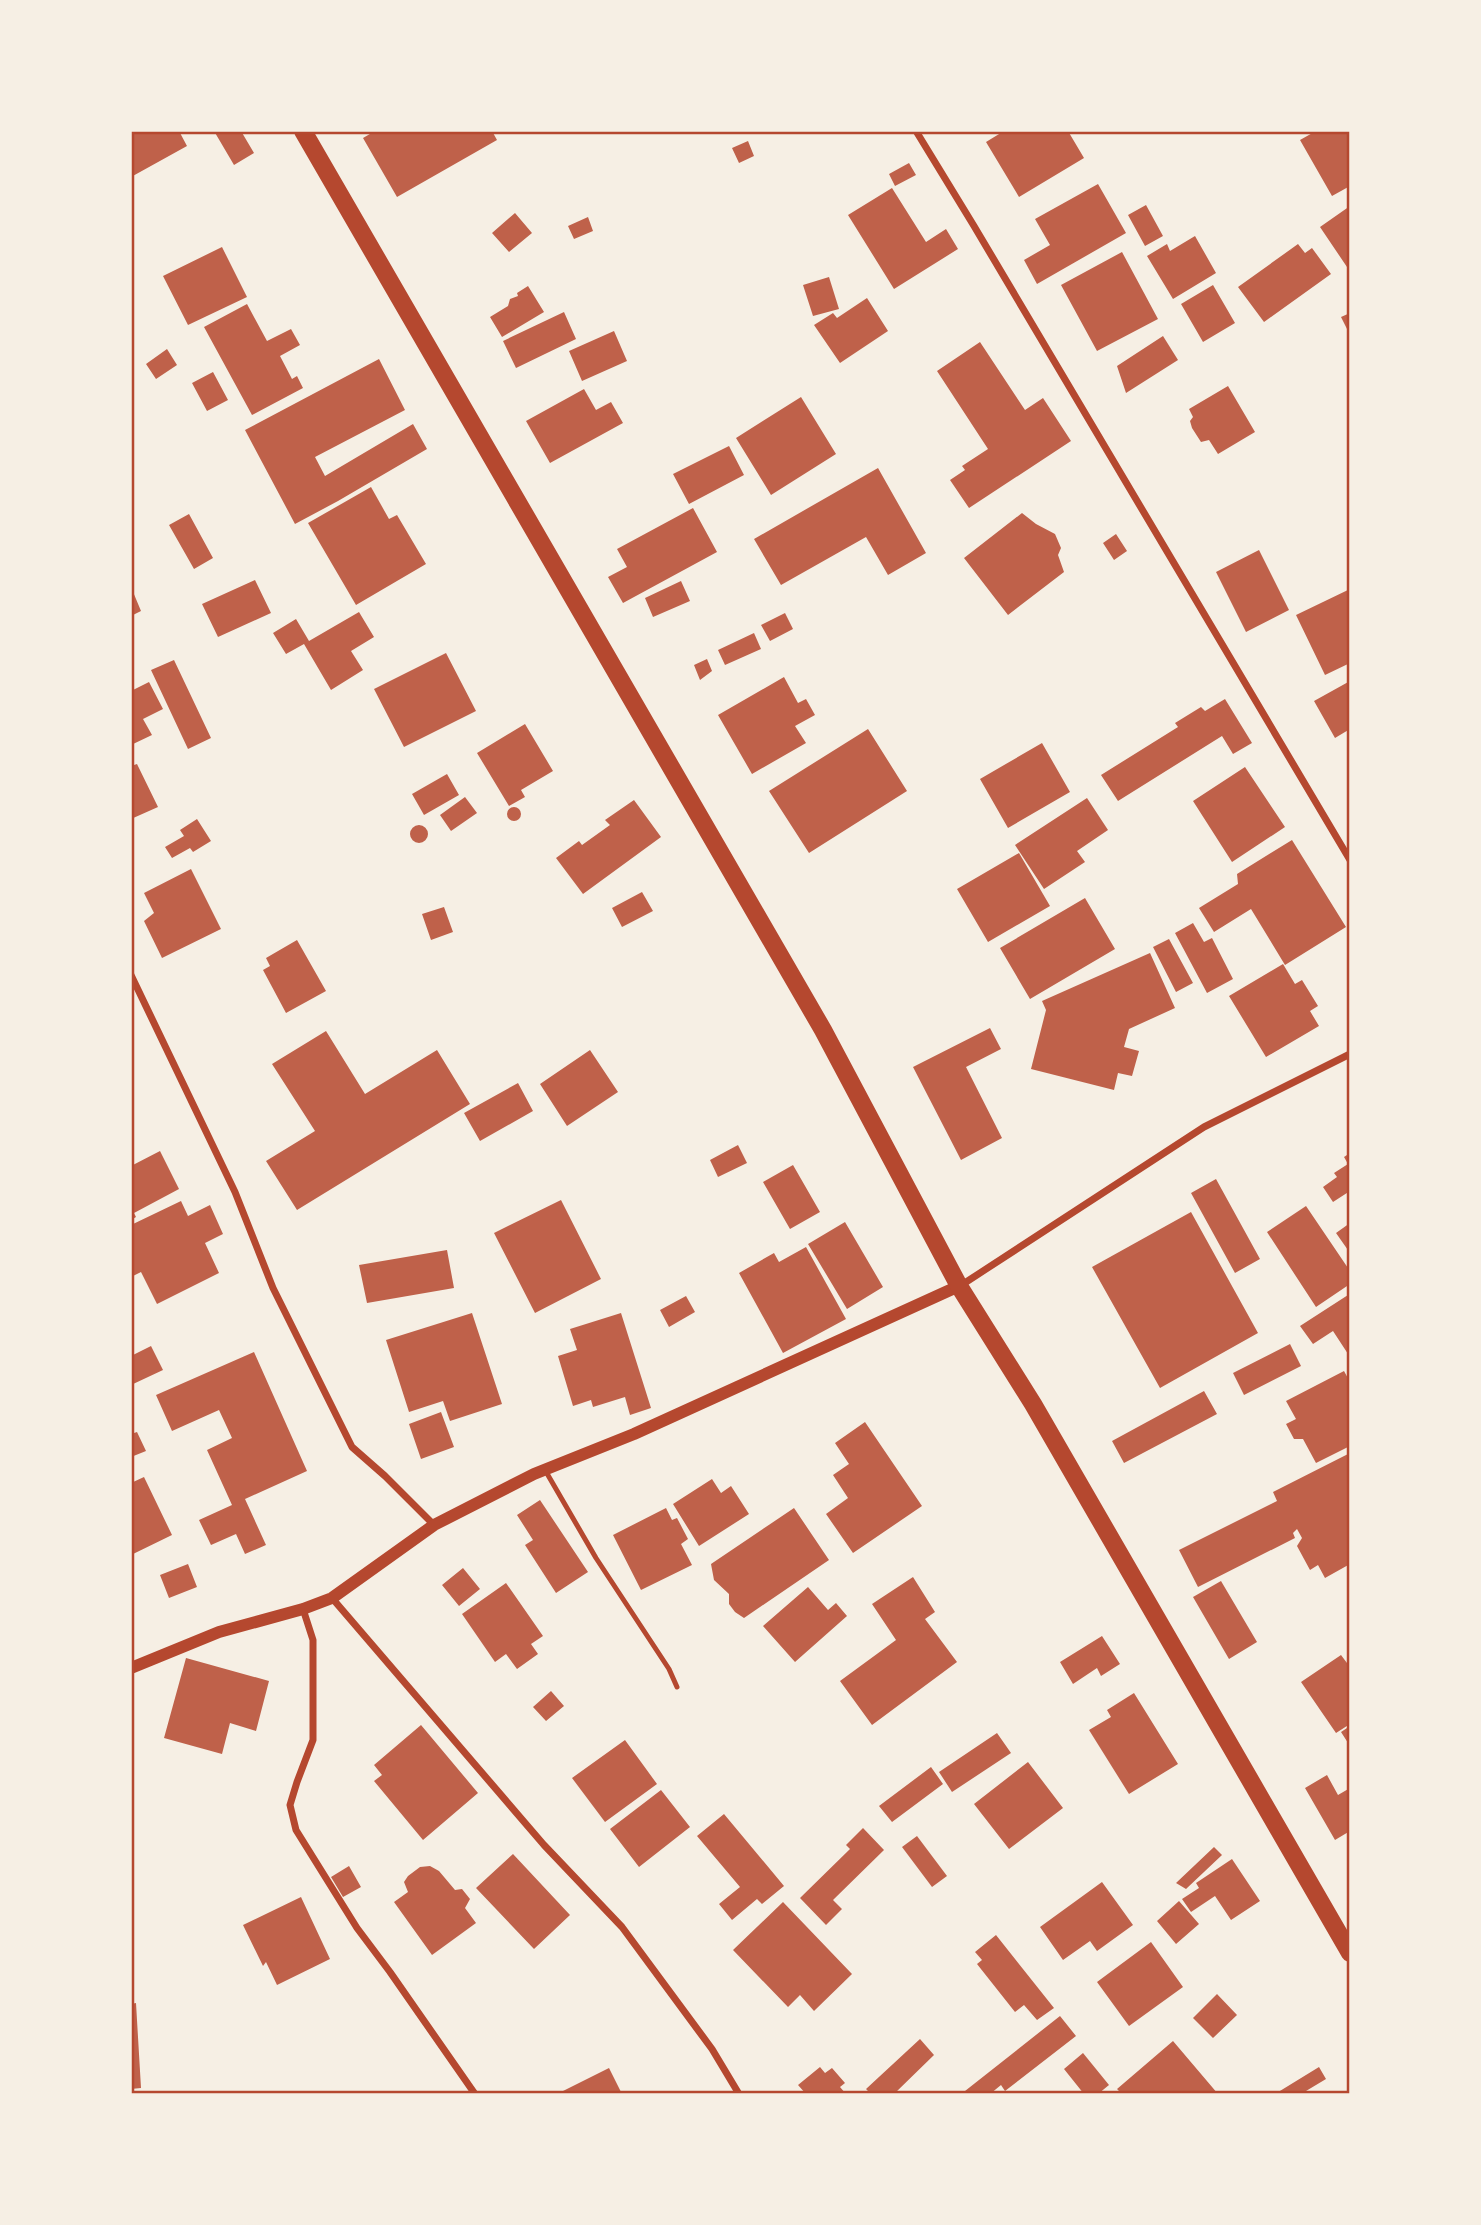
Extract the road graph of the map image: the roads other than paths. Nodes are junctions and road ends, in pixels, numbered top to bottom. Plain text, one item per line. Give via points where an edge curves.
1 (303, 131) edge
2 (916, 131) edge
3 (1350, 860) edge
4 (131, 975) edge
5 (1350, 1054) edge
6 (959, 1286) junction
7 (545, 1469) junction
8 (434, 1525) junction
9 (332, 1598) junction
10 (303, 1609) junction
11 (131, 1668) edge
12 (677, 1687) dead end
13 (1350, 1952) edge
14 (475, 2094) edge
15 (739, 2094) edge

1 - 6 main road via 823,1030
2 - 3 street
4 - 8 street via 235,1192 273,1288 352,1447
5 - 6 street via 1204,1127
6 - 7 street via 634,1434
6 - 13 main road via 1040,1416
7 - 8 street
7 - 12 lane
8 - 9 street
9 - 10 street
9 - 15 street via 544,1845 622,1927 712,2049
10 - 11 street via 219,1632
10 - 14 street via 313,1640 313,1740 290,1805 296,1830 357,1928

